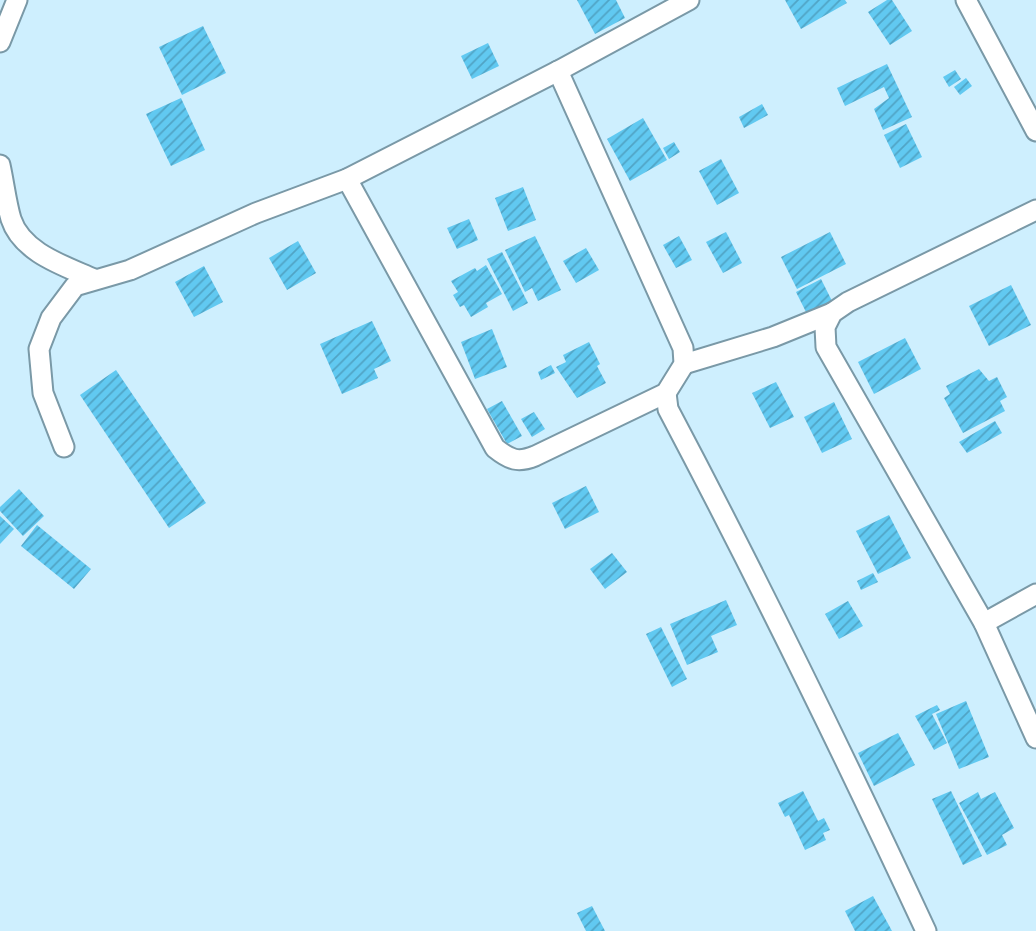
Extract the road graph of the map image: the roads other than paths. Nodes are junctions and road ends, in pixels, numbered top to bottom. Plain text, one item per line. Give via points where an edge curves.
1 (18, 0) edge
2 (689, 0) edge
3 (965, 0) edge
4 (0, 42) edge
5 (558, 71) junction
6 (1036, 131) edge
7 (0, 165) edge
8 (347, 179) junction
9 (1036, 210) edge
10 (94, 279) junction
11 (832, 313) junction
12 (684, 364) junction
13 (666, 393) junction
14 (64, 447) dead end
15 (1036, 594) edge
16 (984, 623) junction
17 (1036, 738) edge
18 (926, 931) edge

1 - 4 street
2 - 5 street
3 - 6 street
5 - 8 street
5 - 12 street via 683,348
7 - 10 street via 12,222 28,245
8 - 10 street via 256,213 130,270
8 - 13 street via 495,448 509,460 524,461
9 - 11 street via 863,293
10 - 14 street via 75,286 51,317 39,349 43,393
11 - 12 street
11 - 16 street via 825,327 826,347
12 - 13 street
13 - 18 street via 668,409 752,568
15 - 16 street
16 - 17 street

